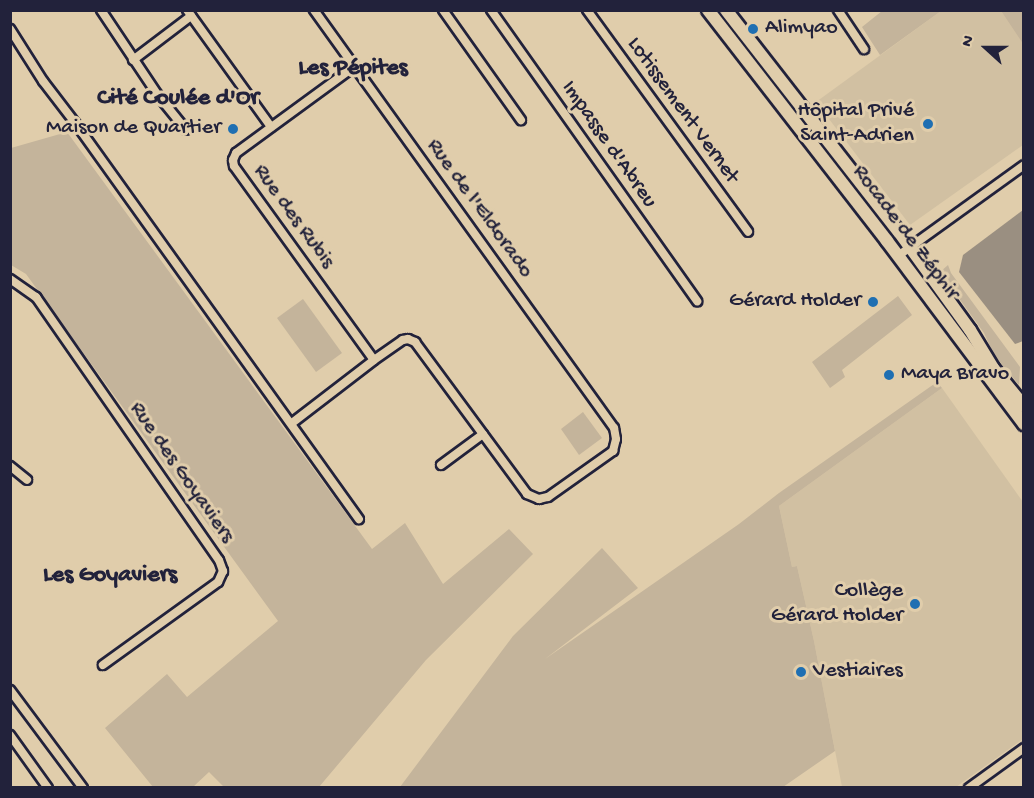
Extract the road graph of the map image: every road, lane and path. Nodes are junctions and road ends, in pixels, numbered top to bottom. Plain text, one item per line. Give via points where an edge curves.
1 (101, 10) edge
2 (314, 10) edge
3 (443, 10) edge
4 (491, 10) edge
5 (586, 10) edge
6 (708, 10) edge
7 (726, 10) edge
8 (838, 10) edge
9 (189, 13) edge
10 (10, 29) edge
11 (864, 49) dead end
12 (133, 60) junction
13 (355, 66) junction
14 (521, 120) dead end
15 (271, 127) junction
16 (186, 130) dead end
17 (1023, 165) edge
18 (748, 232) dead end
19 (910, 247) junction
20 (898, 256) junction
21 (10, 279) edge
22 (697, 301) dead end
23 (374, 360) junction
24 (1023, 406) edge
25 (292, 423) junction
26 (1023, 424) edge
27 (483, 434) junction
28 (10, 465) edge
29 (441, 465) dead end
30 (27, 480) dead end
31 (359, 519) dead end
32 (103, 664) dead end
33 (10, 690) edge
34 (10, 735) edge
35 (1023, 748) edge
36 (48, 788) edge
37 (84, 788) edge
38 (969, 788) edge

1 - 12 street
2 - 13 street, Rue de l'Eldorado
3 - 14 street
4 - 22 street, Impasse d'Abreu
5 - 18 street, Lotissement Vernet
6 - 20 main road, Rocade de Zéphir
7 - 19 main road, Rocade de Zéphir
8 - 11 street
9 - 12 street
9 - 15 street
10 - 25 street via 43,81
12 - 16 street
13 - 15 street, Rue des Rubis
13 - 27 street, Rue de l'Eldorado via 614,428 616,439 613,451 548,497 539,498 527,494
15 - 23 street, Rue des Rubis via 236,153 234,166
17 - 19 street
19 - 20 street
19 - 24 main road, Rocade de Zéphir
20 - 26 main road, Rocade de Zéphir
21 - 32 street, Rue des Goyaviers via 36,297 223,571 218,582
23 - 25 street
23 - 27 street via 403,340 415,342
25 - 31 street
27 - 29 street
28 - 30 street
33 - 37 street
34 - 36 street
35 - 38 street

